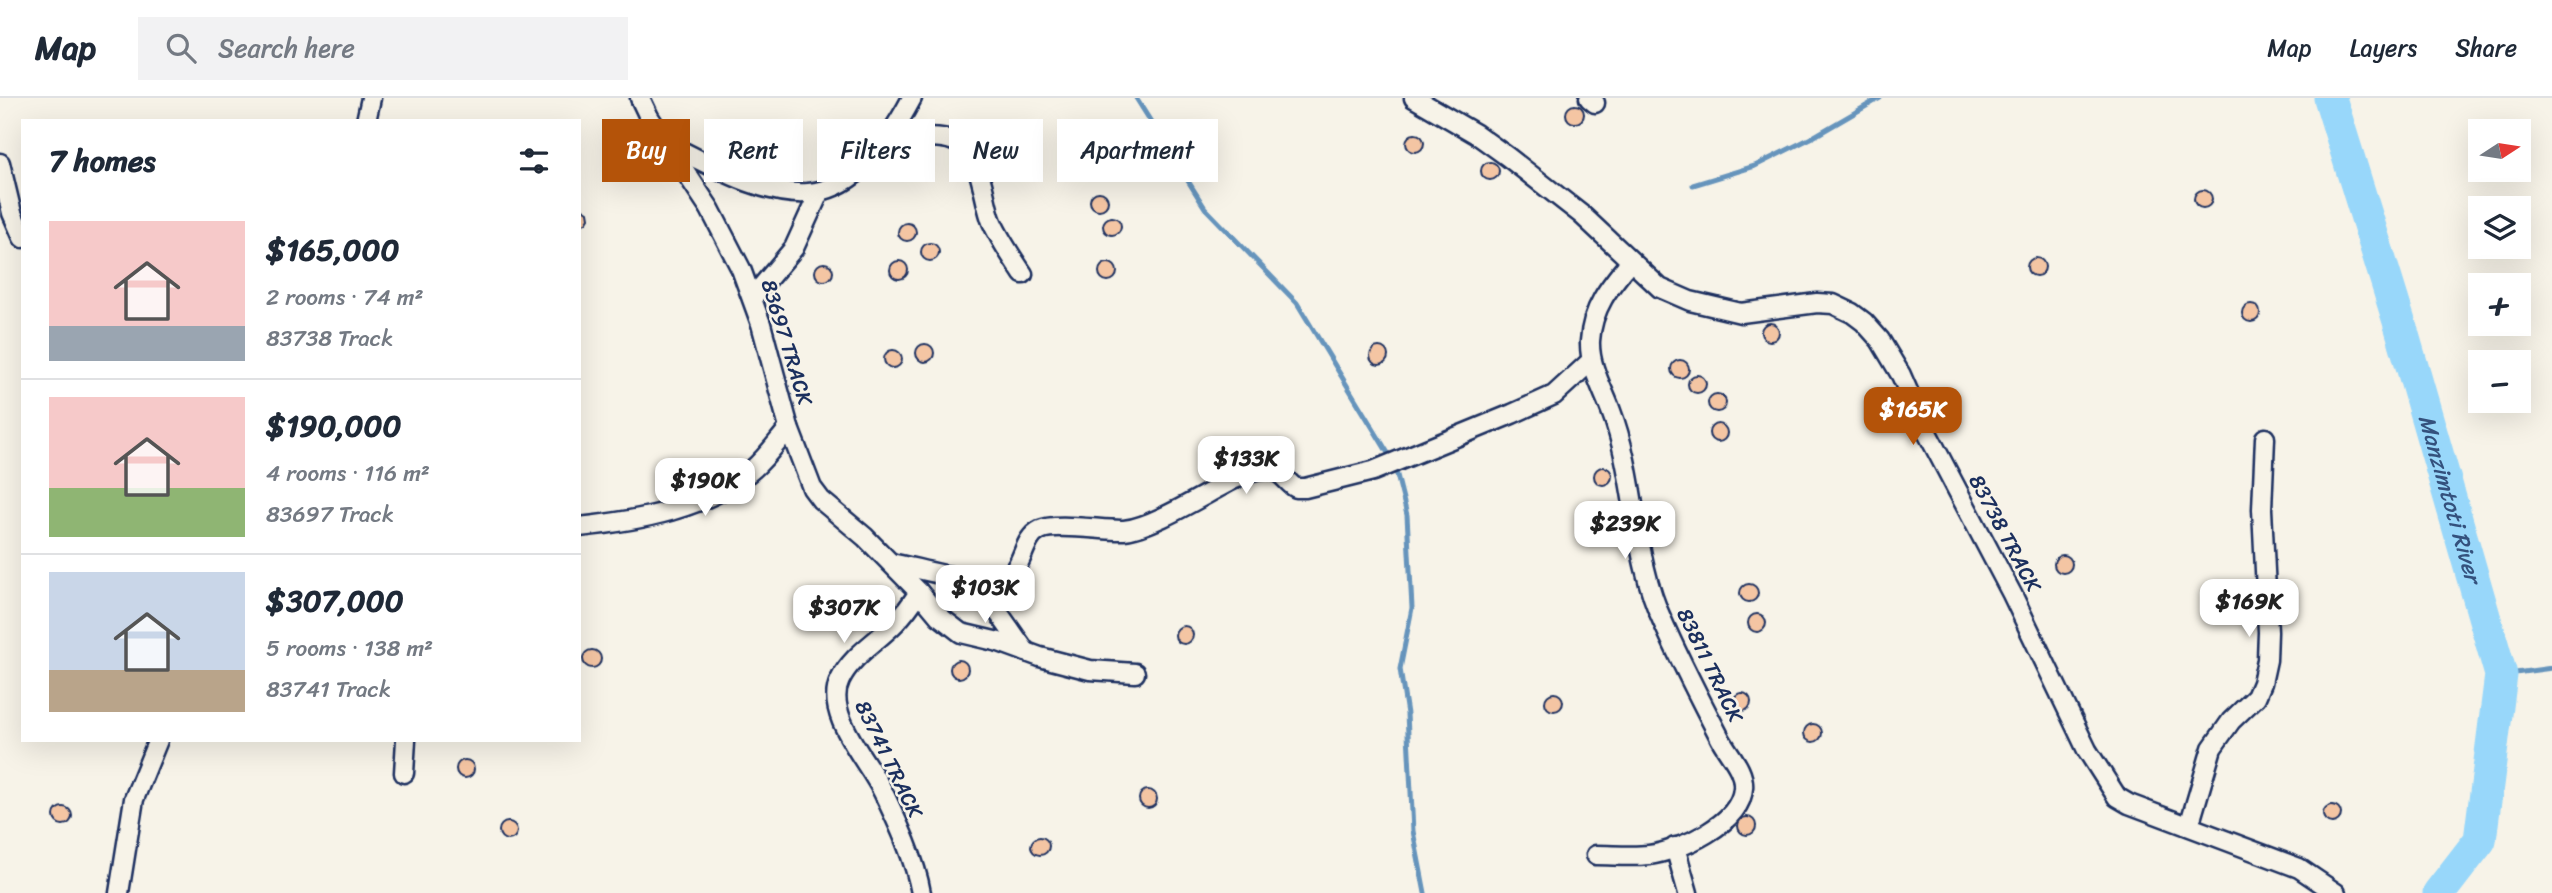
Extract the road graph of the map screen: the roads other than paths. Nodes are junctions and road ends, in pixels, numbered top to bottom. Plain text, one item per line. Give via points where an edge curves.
1 (371, 98) edge
2 (640, 98) edge
3 (912, 98) edge
4 (1414, 98) edge
5 (366, 119) edge
6 (650, 119) edge
7 (899, 119) edge
8 (935, 139) edge
9 (690, 154) edge
10 (0, 163) edge
11 (690, 180) edge
12 (842, 182) edge
13 (819, 193) junction
14 (21, 233) edge
15 (1630, 262) junction
16 (1023, 274) dead end
17 (752, 298) junction
18 (1591, 360) junction
19 (789, 428) junction
20 (2265, 438) dead end
21 (581, 527) edge
22 (891, 563) junction
23 (965, 577) junction
24 (919, 592) junction
25 (1026, 652) junction
26 (1135, 673) dead end
27 (157, 742) edge
28 (406, 742) edge
29 (404, 773) dead end
30 (2189, 825) junction
31 (1670, 849) junction
32 (1595, 855) dead end
33 (119, 893) edge
34 (921, 893) edge
35 (1688, 893) edge
36 (2336, 893) edge

1 - 5 street
2 - 6 street, 83697 TRACK
3 - 7 street
4 - 15 street, 83738 TRACK via 1508,157 1582,215
8 - 16 street via 962,144 970,151 993,223
9 - 13 street via 752,184 803,195
10 - 14 street
11 - 17 street, 83697 TRACK via 720,228
12 - 13 street
13 - 17 street via 794,248
15 - 18 street, 83811 TRACK via 1595,311
15 - 30 street, 83738 TRACK via 1660,288 1722,310 1753,312 1825,303 1864,322 1901,375 2103,778 2117,797 2129,804
17 - 19 street, 83697 TRACK
18 - 23 street via 1554,395 1373,471 1296,488 1279,473 1261,470 1124,530 1042,528 1032,536 1011,574 989,579
18 - 31 street, 83811 TRACK via 1626,462 1648,578 1661,620 1743,780 1742,794 1727,818
19 - 21 street, 83697 TRACK via 753,469 709,496 668,511
19 - 22 street via 816,494
20 - 30 street via 2262,509 2268,632 2264,671 2256,697 2211,747
22 - 23 street
22 - 24 street
23 - 25 street via 986,595
24 - 25 street via 957,632
24 - 34 street, 83741 TRACK via 896,623 843,675 836,699 847,731 883,791
25 - 26 street via 1090,670
27 - 33 street via 134,799
28 - 29 street
30 - 36 street, 83738 TRACK via 2299,868
31 - 32 street, 83811 TRACK via 1649,855
31 - 35 street

